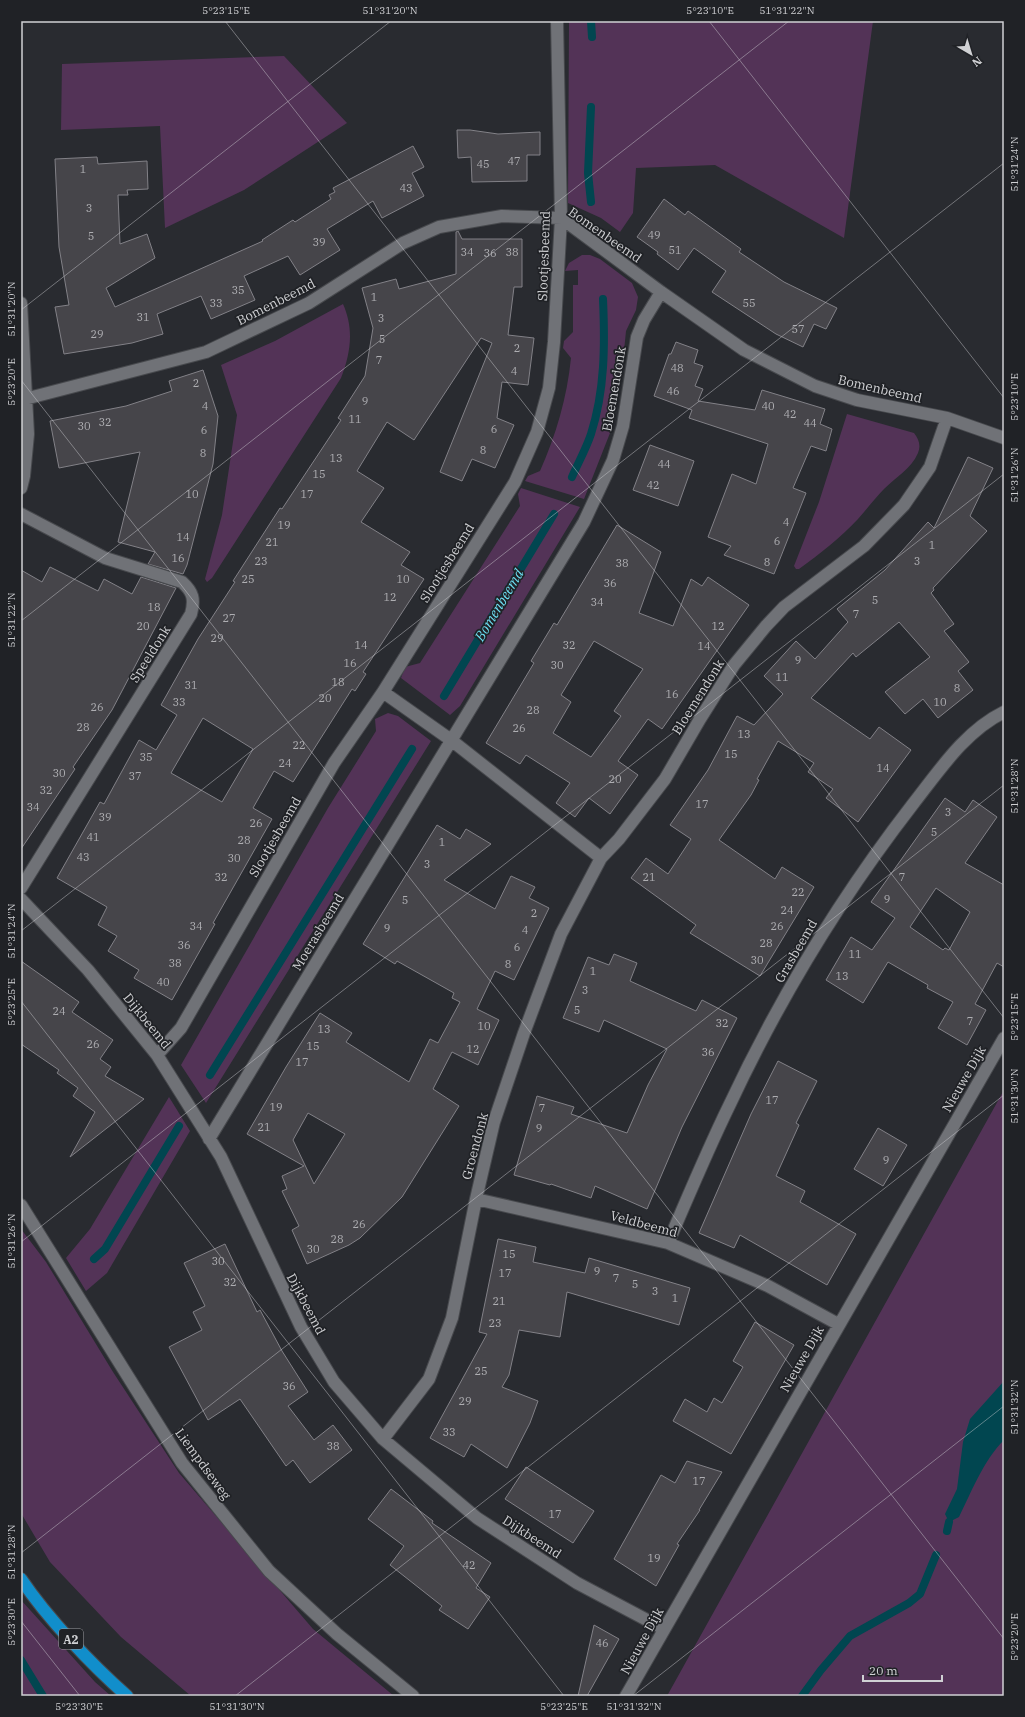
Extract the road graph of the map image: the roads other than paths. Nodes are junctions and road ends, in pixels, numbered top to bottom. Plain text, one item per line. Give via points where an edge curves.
1 (557, 21) edge
2 (561, 218) junction
3 (661, 292) junction
4 (21, 303) edge
5 (23, 399) edge
6 (947, 418) junction
7 (1004, 438) edge
8 (21, 488) edge
9 (21, 514) edge
10 (383, 692) junction
11 (1004, 712) edge
12 (451, 740) junction
13 (601, 858) junction
14 (21, 888) edge
15 (21, 899) edge
16 (1004, 1038) edge
17 (157, 1055) junction
18 (209, 1139) junction
19 (476, 1198) junction
20 (21, 1205) edge
21 (668, 1242) junction
22 (838, 1324) junction
23 (383, 1440) junction
24 (21, 1578) edge
25 (664, 1629) junction
26 (127, 1696) edge
27 (413, 1696) edge
28 (626, 1696) edge

1 - 2 street, Slootjesbeemd
2 - 3 street, Bomenbeemd
2 - 5 street, Bomenbeemd via 502,216 439,227 403,243 309,303 206,352
2 - 10 street, Slootjesbeemd via 554,342 549,388 538,432 515,482
3 - 6 street, Bomenbeemd via 744,350 815,386 857,400
3 - 12 street, Bloemendonk via 637,337 623,426 613,460 584,522
4 - 5 street
5 - 8 street via 28,434
6 - 7 street, Bomenbeemd
6 - 13 street, Bloemendonk via 930,467 904,505 864,546 784,607 766,626 734,665 665,779 619,839
9 - 14 street, Speeldonk via 105,558 182,582 189,588 193,604 191,614
10 - 12 street
10 - 17 street, Slootjesbeemd via 334,763 180,1028
11 - 21 street, Grasbeemd via 992,718 955,750 876,853 828,923 777,1012 729,1104
12 - 13 street
12 - 18 street, Moerasbeemd
13 - 19 street, Groendonk via 561,934 527,1026 494,1122
15 - 17 street, Dijkbeemd via 88,970
16 - 22 street, Nieuwe Dijk
17 - 18 street, Dijkbeemd
18 - 23 street, Dijkbeemd via 221,1157 301,1327 334,1382
19 - 21 street, Veldbeemd
19 - 23 street, Groendonk via 452,1318 430,1379
20 - 27 street, Liempdseweg via 182,1463 269,1571 337,1634
21 - 22 street, Veldbeemd via 768,1286
22 - 25 street, Nieuwe Dijk
23 - 25 street, Dijkbeemd via 477,1518 576,1583
24 - 26 highway, A2 via 33,1596 98,1669
25 - 28 street, Nieuwe Dijk

